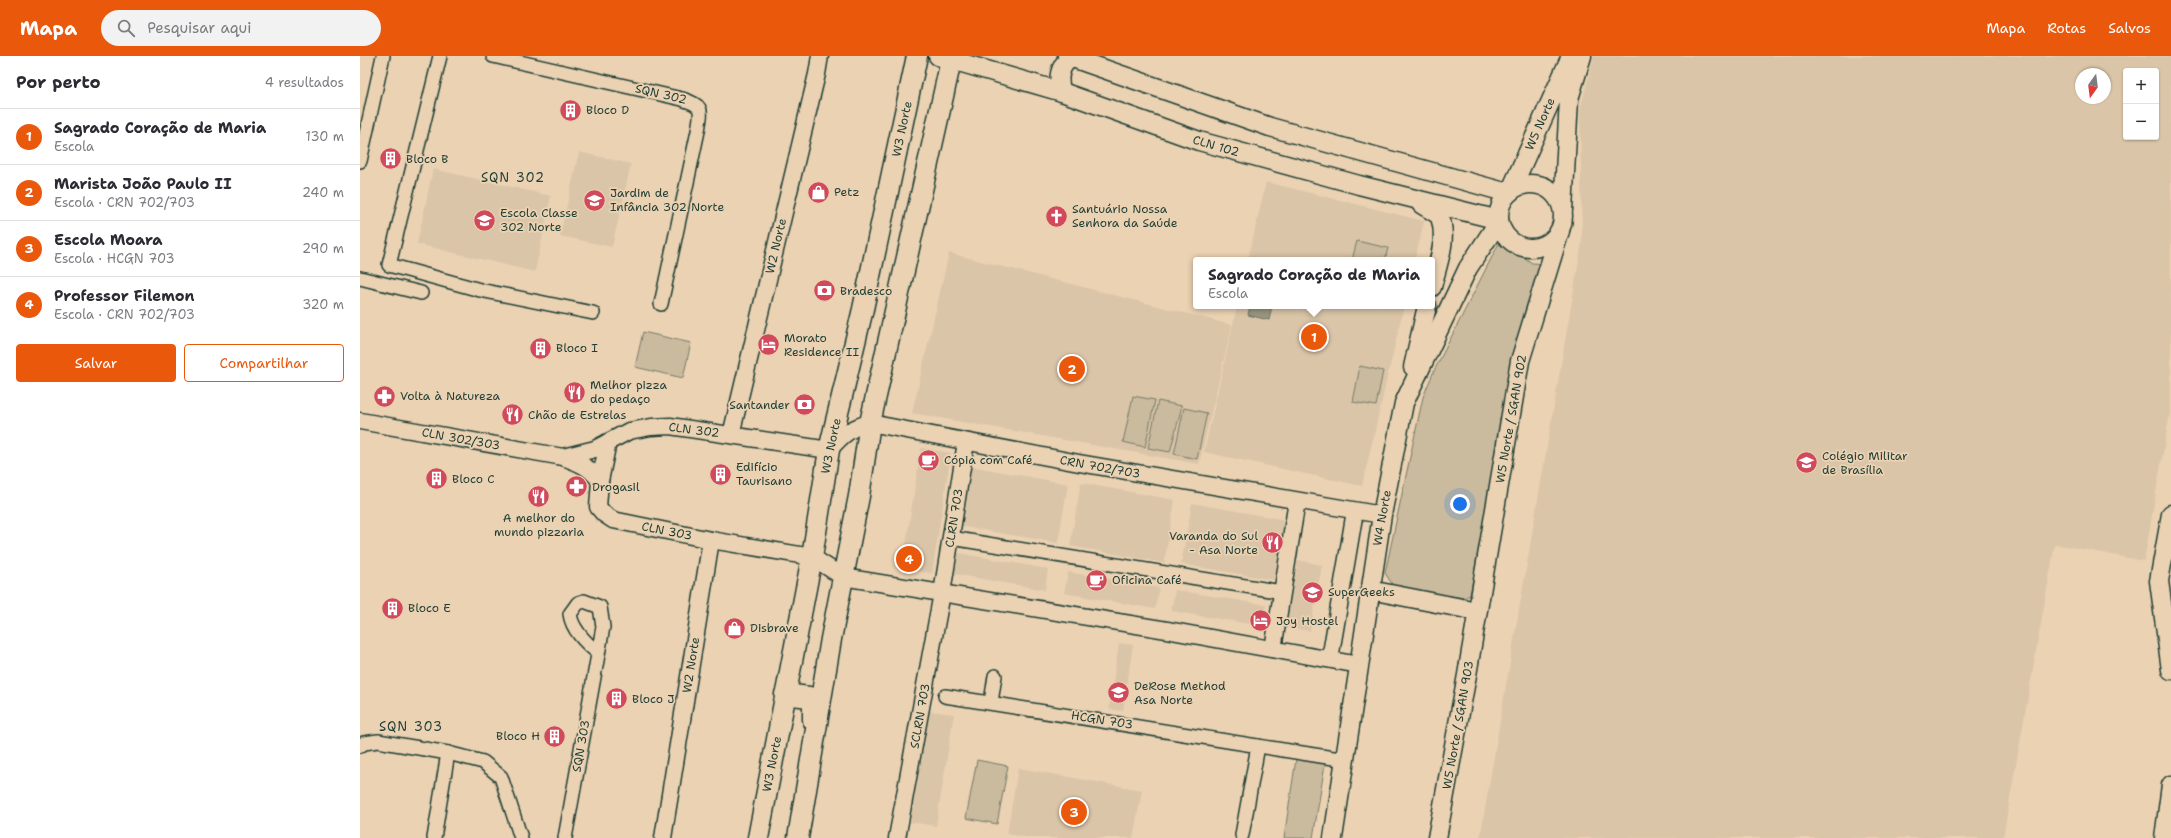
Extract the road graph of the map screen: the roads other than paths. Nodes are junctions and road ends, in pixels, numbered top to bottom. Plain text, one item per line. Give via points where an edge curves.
1 (383, 56) edge
2 (440, 56) edge
3 (493, 56) edge
4 (820, 56) edge
5 (918, 56) edge
6 (1571, 56) edge
7 (1582, 56) edge
8 (947, 57) edge
9 (1069, 57) edge
10 (1062, 92) junction
11 (1366, 155) junction
12 (360, 160) edge
13 (1359, 185) junction
14 (1509, 193) junction
15 (1398, 194) junction
16 (1563, 211) junction
17 (1499, 220) junction
18 (1560, 231) junction
19 (389, 264) junction
20 (1435, 274) edge
21 (360, 278) edge
22 (384, 283) junction
23 (421, 293) dead end
24 (660, 304) dead end
25 (863, 309) junction
26 (1426, 309) edge
27 (593, 313) dead end
28 (892, 319) junction
29 (1404, 403) junction
30 (360, 421) edge
31 (870, 423) junction
32 (731, 435) junction
33 (608, 442) junction
34 (966, 442) junction
35 (829, 450) junction
36 (563, 457) junction
37 (600, 481) junction
38 (1297, 501) junction
39 (1355, 511) junction
40 (2171, 514) edge
41 (1382, 515) junction
42 (951, 538) junction
43 (712, 540) junction
44 (812, 558) junction
45 (843, 577) junction
46 (1370, 590) junction
47 (1282, 592) junction
48 (942, 593) junction
49 (1477, 611) junction
50 (1273, 649) junction
51 (598, 653) dead end
52 (1330, 659) junction
53 (1358, 665) junction
54 (2171, 670) edge
55 (995, 676) dead end
56 (785, 694) junction
57 (945, 696) dead end
58 (991, 702) junction
59 (360, 746) edge
60 (1258, 746) junction
61 (812, 752) junction
62 (448, 753) junction
63 (1346, 760) junction
64 (2171, 785) edge
65 (2171, 817) edge
66 (1242, 834) dead end
67 (434, 838) edge
68 (521, 838) edge
69 (564, 838) edge
70 (663, 838) edge
71 (758, 838) edge
72 (798, 838) edge
73 (897, 838) edge
74 (1333, 838) edge
75 (1437, 838) edge
76 (2164, 838) edge

1 - 12 street
2 - 19 street
3 - 24 street, SQN 302 via 682,99 700,106 698,131
4 - 32 street, W2 Norte
5 - 25 main road, W3 Norte
6 - 14 main road, W5 Norte
7 - 16 main road via 1569,99
8 - 10 main road, CLN 102
8 - 28 main road
9 - 10 main road via 1061,67 1058,83
9 - 11 main road via 1270,127
10 - 13 main road, CLN 102 via 1199,141
11 - 13 main road
11 - 14 main road
13 - 15 main road, CLN 102
14 - 16 main road via 1525,184 1546,187 1560,201
14 - 17 main road via 1502,202
15 - 17 main road, CLN 102
15 - 20 main road via 1440,215 1444,233
16 - 18 main road
17 - 18 main road via 1504,234 1515,244 1528,248 1542,246 1554,239
17 - 29 main road, W4 Norte via 1468,268
18 - 49 main road, W5 Norte / SGAN 902 via 1520,361
19 - 22 street
19 - 27 street via 480,290
21 - 22 street
22 - 23 street
25 - 28 main road via 877,320
25 - 35 main road, W3 Norte
26 - 29 main road
28 - 31 main road
29 - 41 main road, W4 Norte
30 - 36 street, CLN 302/303
31 - 34 street, CRN 702/703
31 - 35 street, CRN 702/703 via 856,426 842,434
31 - 45 main road
32 - 33 street, CLN 302 via 670,426 650,426 628,431
32 - 35 street, CLN 302
33 - 36 street, CLN 302 via 595,449
33 - 37 street
34 - 38 street, CRN 702/703
34 - 42 street, CLRN 703
35 - 44 main road, W3 Norte
36 - 37 street via 582,464
37 - 43 street, CLN 303 via 598,507 614,520
38 - 39 street, CRN 702/703
38 - 47 street
39 - 41 street, CRN 702/703
39 - 52 street
40 - 54 main road via 2159,581
41 - 46 main road, W4 Norte
42 - 47 street
42 - 48 street, CLRN 703
43 - 44 street, CLN 303
43 - 70 street, W2 Norte
44 - 45 street
44 - 56 main road, W3 Norte
45 - 48 street
45 - 61 main road
46 - 49 main road
46 - 53 main road, W4 Norte
47 - 50 street
48 - 50 street
48 - 73 street, SCLRN 703
49 - 75 main road, W5 Norte / SGAN 903
50 - 52 street
51 - 69 street, SQN 303
52 - 53 street
53 - 63 main road, W4 Norte
55 - 58 street
56 - 61 main road via 809,697 813,703
56 - 71 main road, W3 Norte
57 - 58 street, HCGN 703
58 - 60 street, HCGN 703
59 - 62 street via 378,741
60 - 63 street, HCGN 703
60 - 66 street
61 - 72 main road
62 - 67 street
62 - 68 street via 483,762 498,773 508,795
63 - 74 main road, W4 Norte
64 - 76 main road
65 - 76 street

